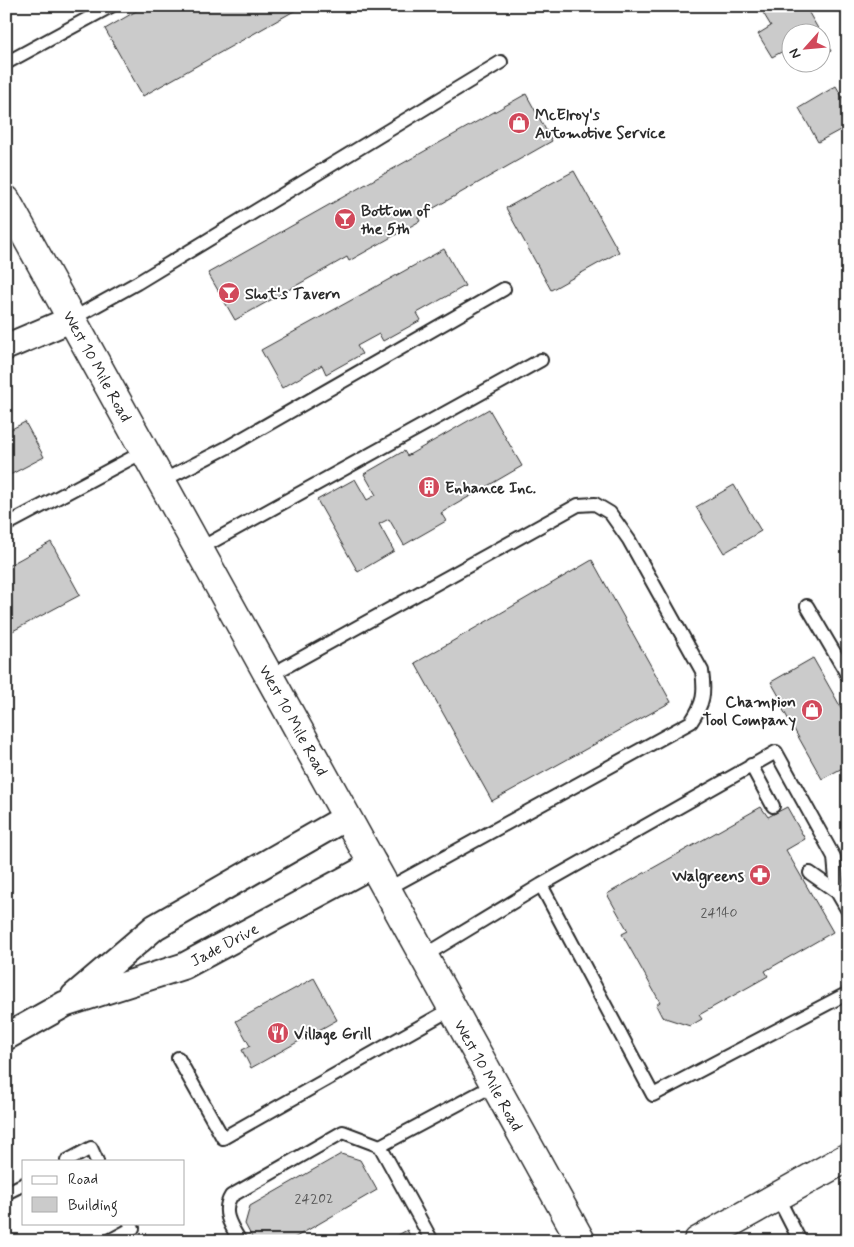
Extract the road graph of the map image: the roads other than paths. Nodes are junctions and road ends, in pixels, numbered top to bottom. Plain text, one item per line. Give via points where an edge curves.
1 (111, 6) edge
2 (501, 62) dead end
3 (6, 63) edge
4 (6, 200) edge
5 (504, 289) dead end
6 (72, 319) junction
7 (6, 347) edge
8 (541, 360) dead end
9 (145, 451) junction
10 (162, 481) junction
11 (6, 525) edge
12 (199, 549) junction
13 (807, 606) dead end
14 (269, 676) junction
15 (848, 676) edge
16 (751, 766) junction
17 (773, 806) dead end
18 (347, 817) junction
19 (374, 864) junction
20 (810, 873) dead end
21 (541, 885) junction
22 (388, 889) junction
23 (837, 892) junction
24 (848, 911) edge
25 (424, 956) junction
26 (848, 993) edge
27 (65, 1004) junction
28 (453, 1008) junction
29 (6, 1037) edge
30 (178, 1058) dead end
31 (494, 1085) junction
32 (380, 1146) junction
33 (848, 1157) edge
34 (69, 1160) edge
35 (97, 1160) edge
36 (22, 1185) edge
37 (6, 1193) edge
38 (778, 1196) junction
39 (131, 1224) edge
40 (109, 1241) edge
41 (240, 1241) edge
42 (432, 1241) edge
43 (581, 1241) edge
44 (698, 1241) edge
45 (800, 1241) edge

1 - 3 lane
2 - 6 lane via 137,283
4 - 6 street, West 10 Mile Road
5 - 10 lane via 228,447
6 - 7 street
6 - 9 street, West 10 Mile Road
8 - 12 lane
9 - 10 street, West 10 Mile Road
9 - 11 lane
10 - 12 street, West 10 Mile Road
12 - 14 street, West 10 Mile Road
13 - 15 lane
14 - 18 street, West 10 Mile Road
14 - 22 lane via 578,505 595,504 610,513 629,540 702,671 705,692 698,711 690,722
16 - 17 lane
16 - 21 lane
16 - 23 lane via 776,752 834,857
18 - 19 street, West 10 Mile Road
18 - 27 street, Jade Drive via 155,927
19 - 22 street, West 10 Mile Road
19 - 27 street, Jade Drive via 184,966
20 - 23 lane
21 - 25 lane
21 - 26 lane via 654,1095
22 - 25 street, West 10 Mile Road
23 - 24 lane
25 - 28 street, West 10 Mile Road
27 - 29 street, Jade Drive
28 - 30 lane via 223,1138
28 - 31 street, West 10 Mile Road
31 - 32 lane
31 - 43 street, West 10 Mile Road
32 - 41 lane via 343,1132 232,1196 226,1209
32 - 42 lane
33 - 38 street
34 - 35 lane via 91,1148
36 - 37 lane
38 - 44 street
38 - 45 lane
39 - 40 lane via 133,1228

